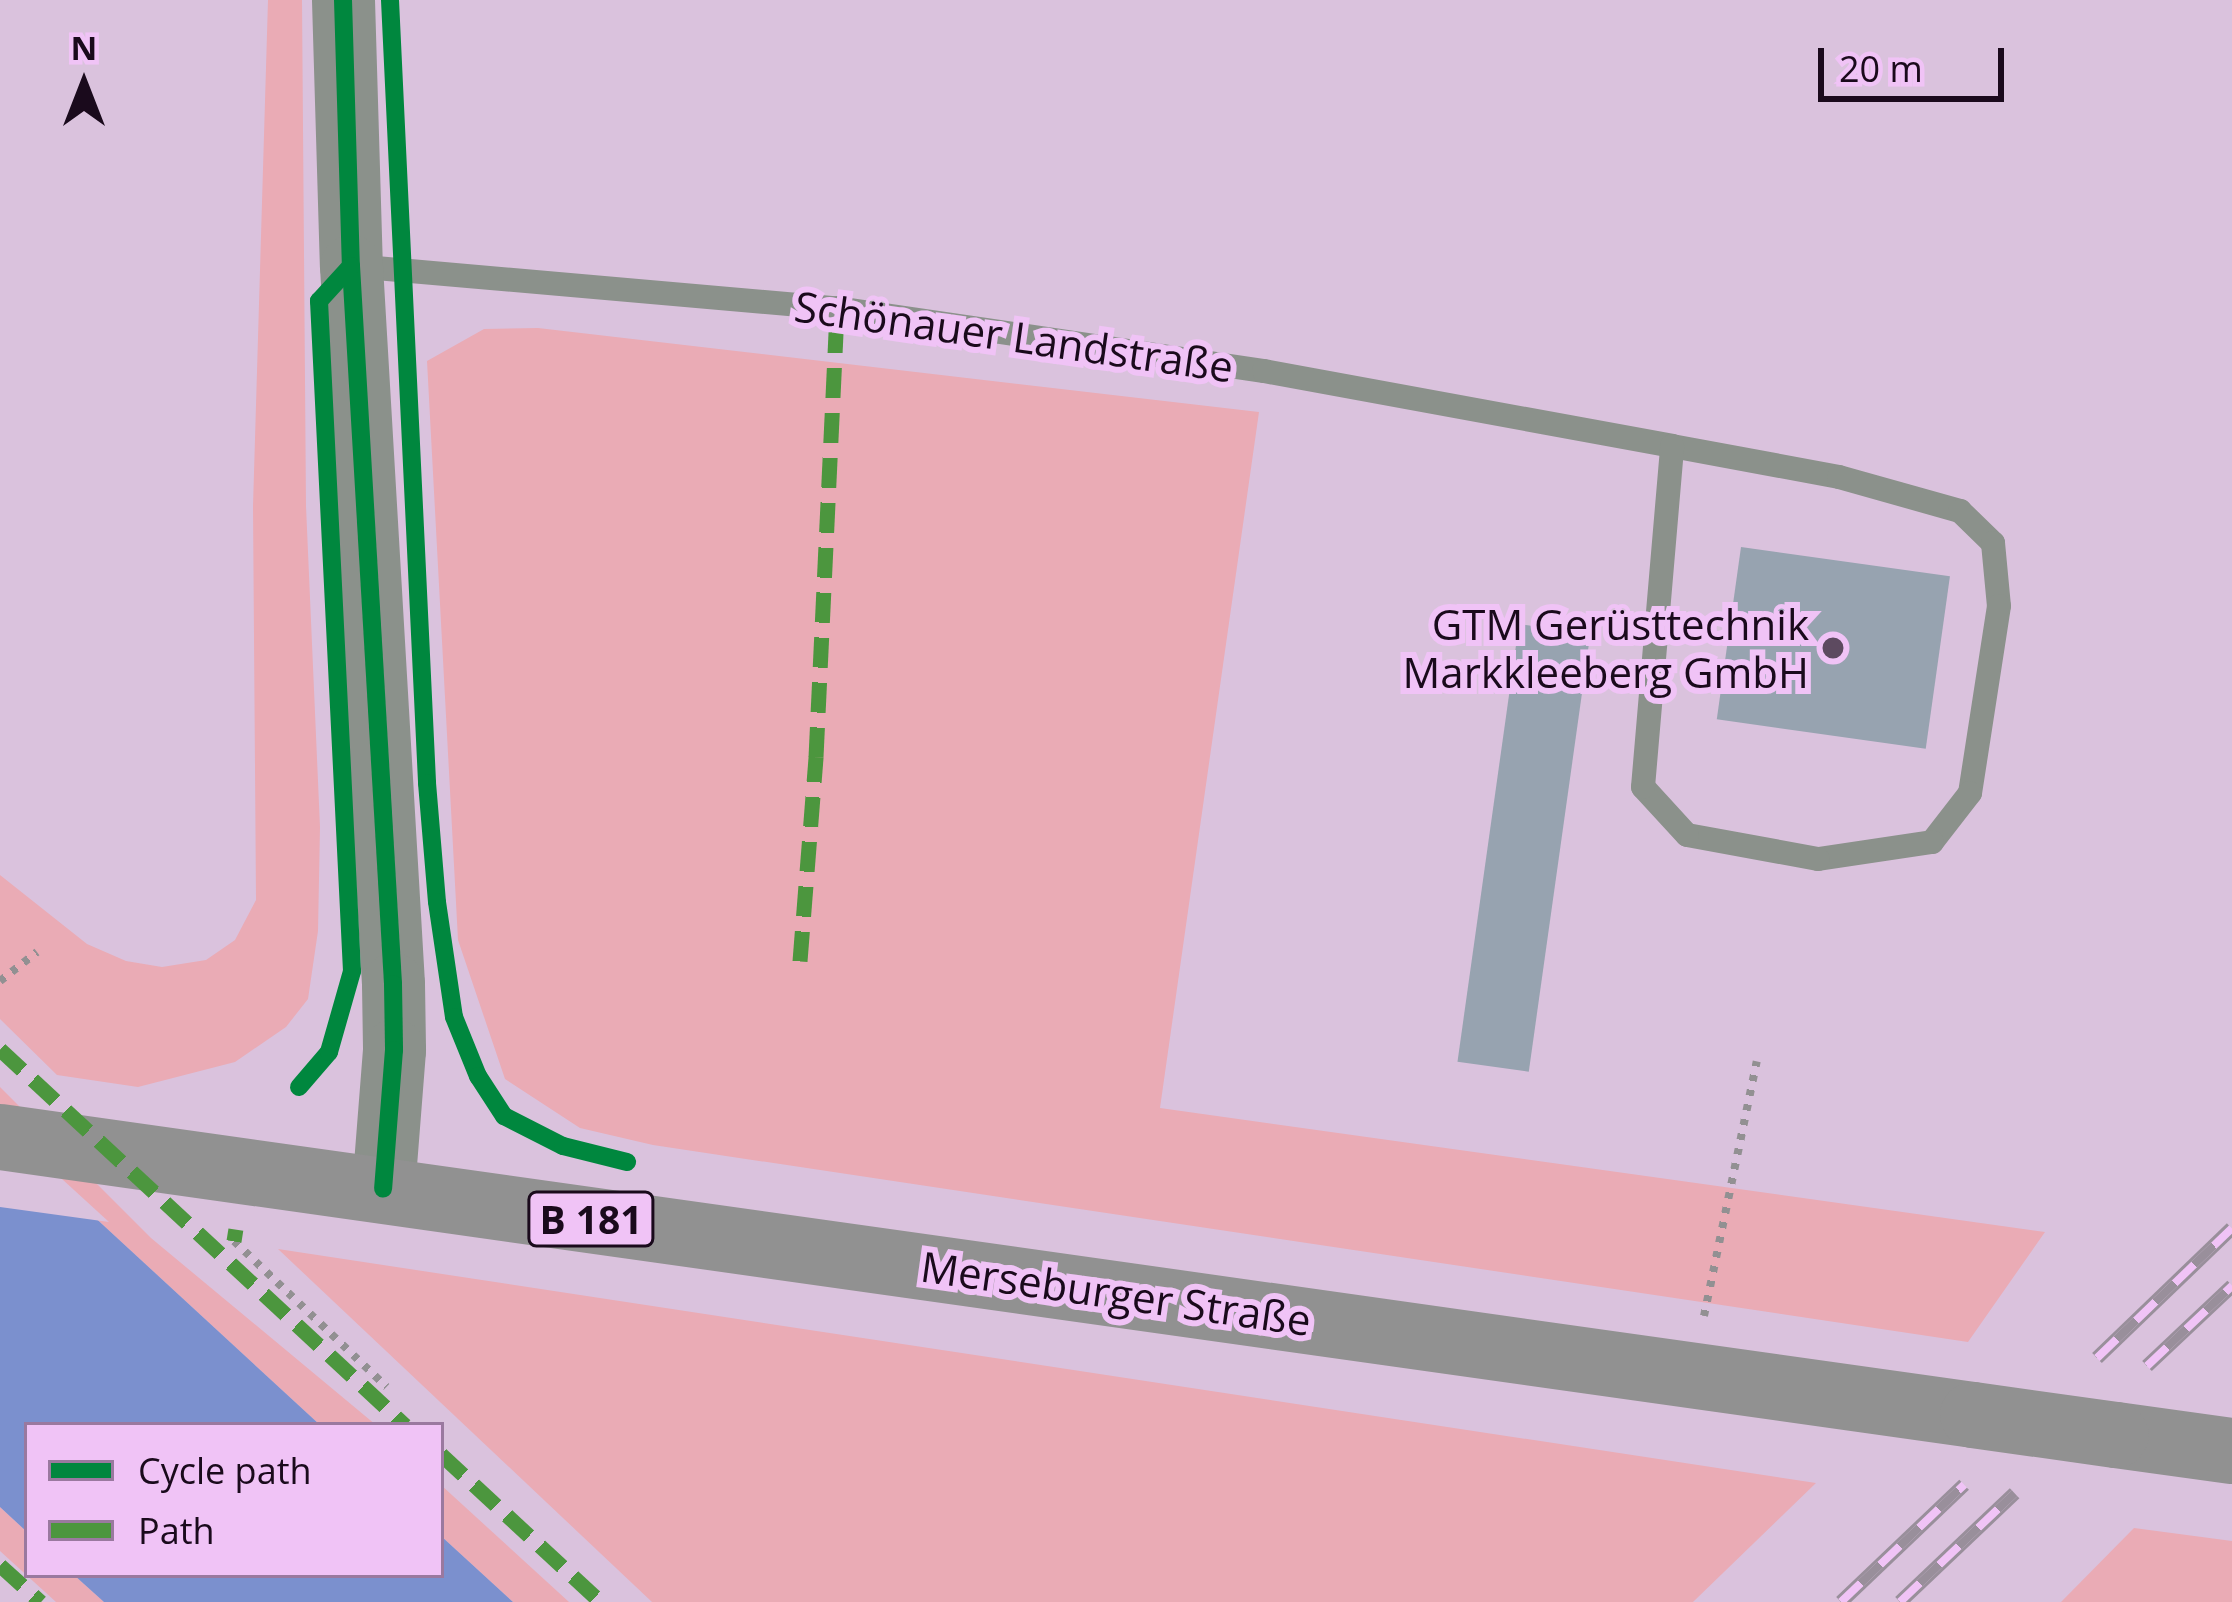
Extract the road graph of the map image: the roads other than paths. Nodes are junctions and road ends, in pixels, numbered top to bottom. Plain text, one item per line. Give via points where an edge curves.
1 (343, 0) edge
2 (351, 266) junction
3 (1672, 446) junction
4 (0, 1137) edge
5 (383, 1189) junction
6 (2232, 1451) edge

1 - 2 street
2 - 3 lane, Schönauer Landstraße via 837,308 1264,371
2 - 5 street via 393,985
3 - 3 lane, Schönauer Landstraße via 1839,477 1960,512 1994,543 1999,606 1970,793 1932,842 1818,859 1708,839 1687,835 1643,787
4 - 5 main road, Merseburger Straße / B 181
5 - 6 main road, Merseburger Straße / B 181, bridge

